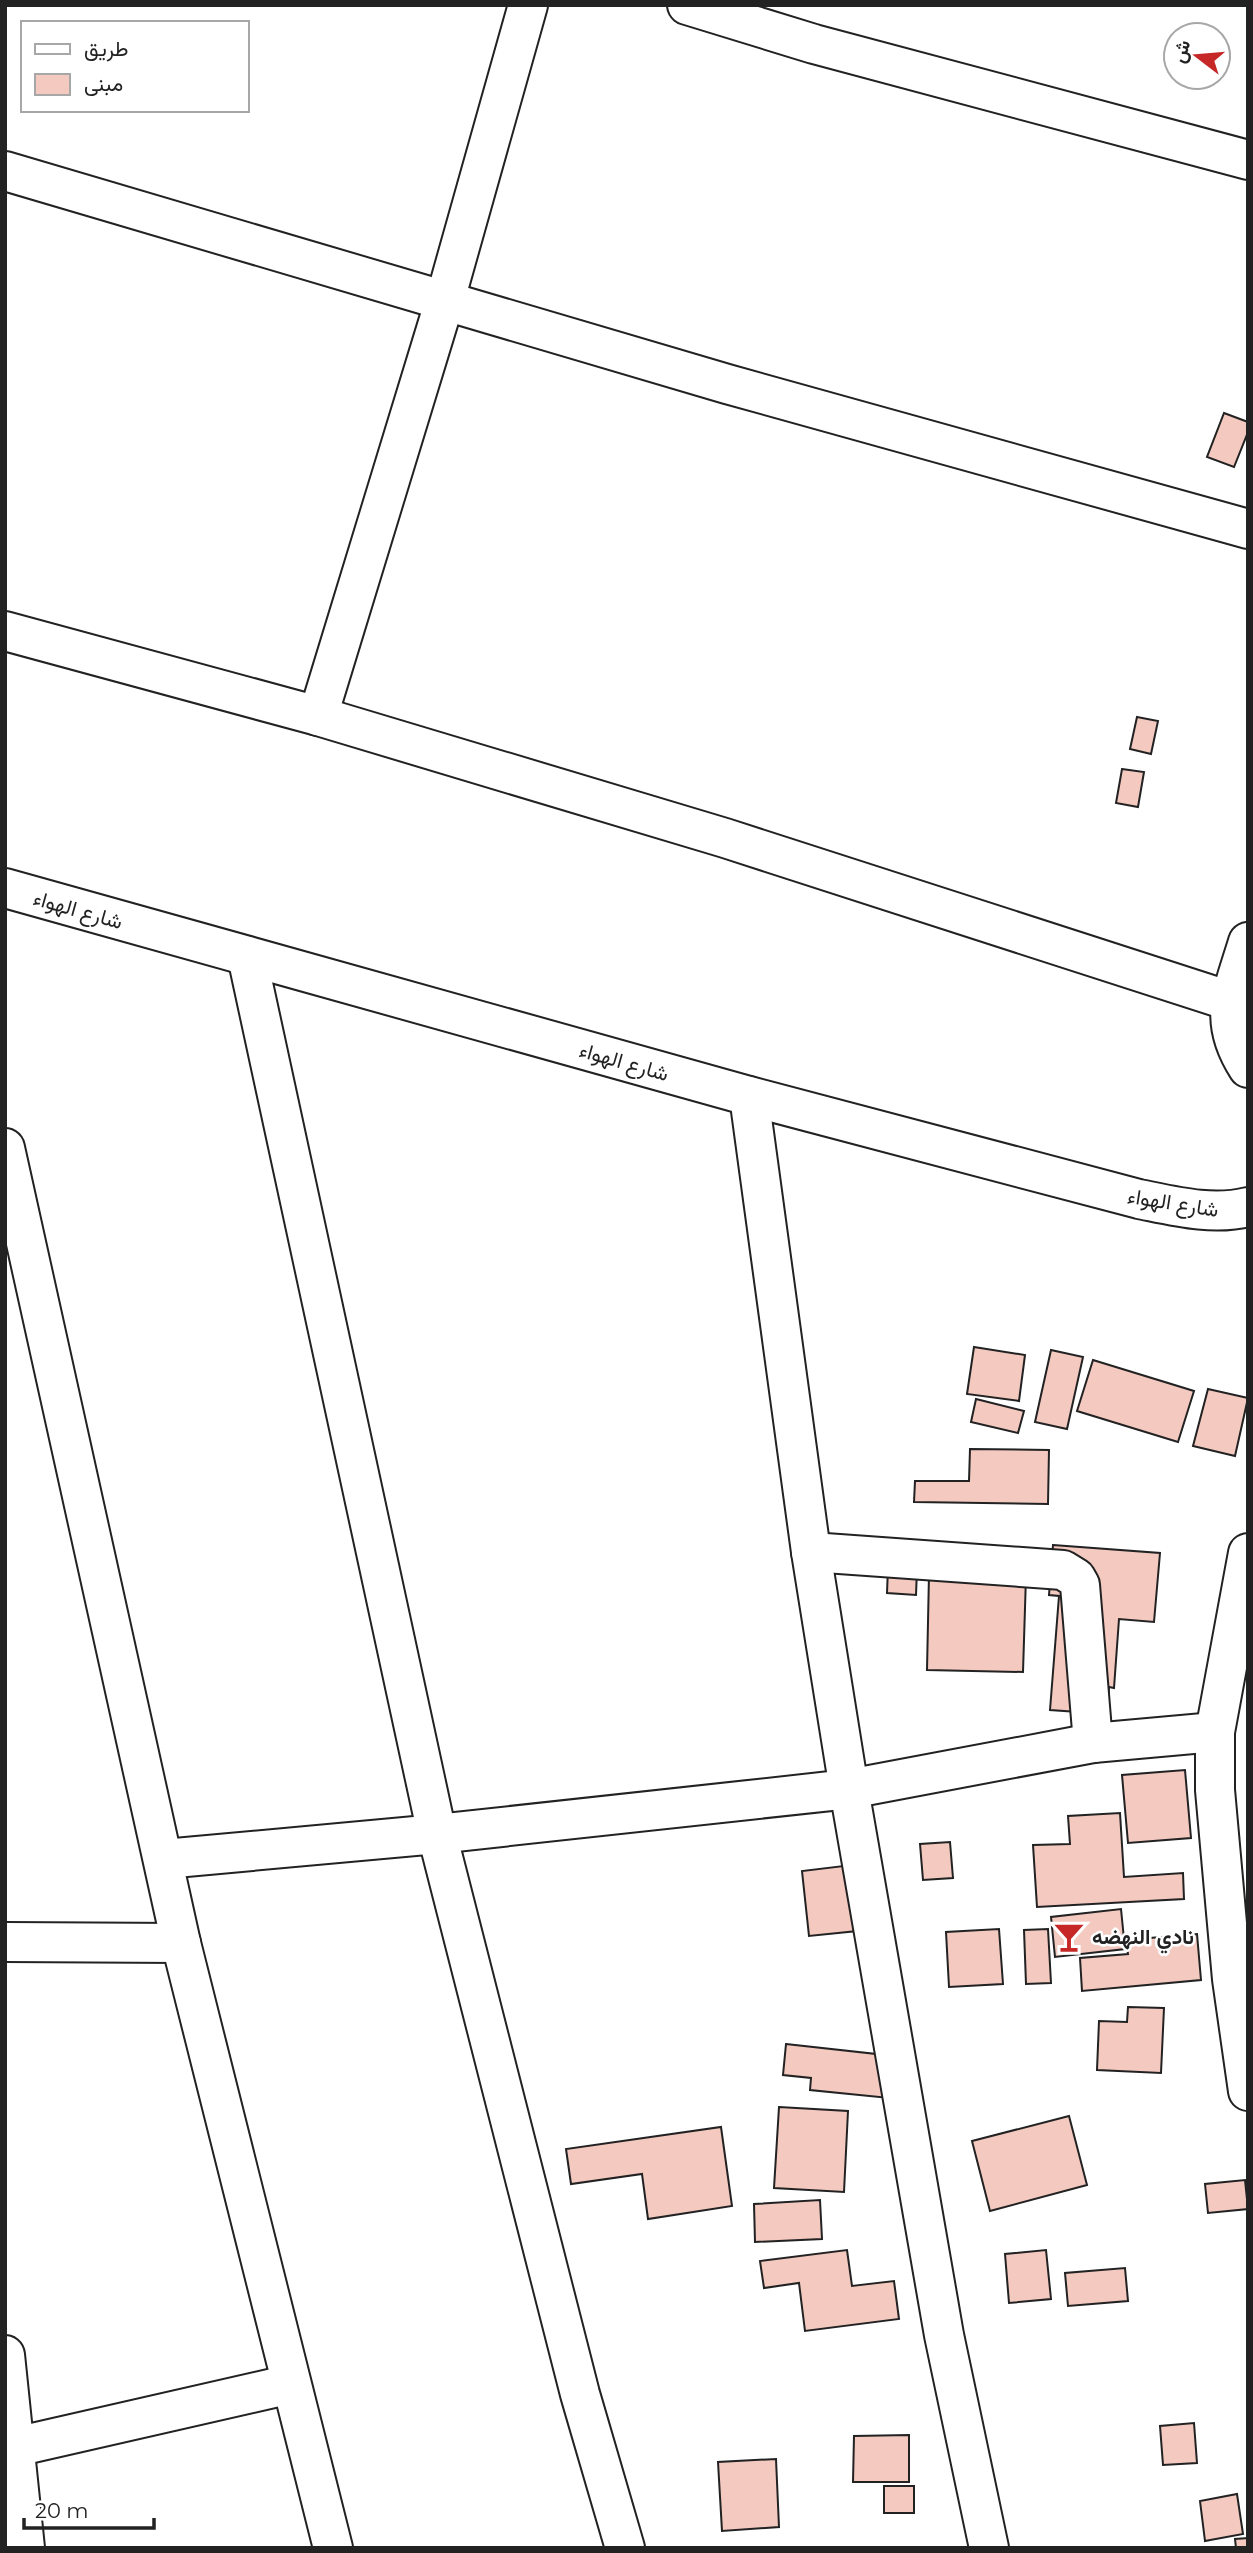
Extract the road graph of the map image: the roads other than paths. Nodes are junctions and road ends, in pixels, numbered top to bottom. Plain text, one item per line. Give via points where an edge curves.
1 (528, 5) edge
2 (687, 5) edge
3 (1248, 160) edge
4 (5, 171) edge
5 (445, 300) junction
6 (1248, 529) edge
7 (5, 631) edge
8 (318, 716) junction
9 (5, 888) edge
10 (1248, 942) edge
11 (247, 956) junction
12 (1230, 1001) junction
13 (1248, 1068) edge
14 (749, 1096) junction
15 (5, 1148) edge
16 (1248, 1207) edge
17 (811, 1552) junction
18 (1248, 1553) edge
19 (1215, 1732) junction
20 (1093, 1743) junction
21 (849, 1789) junction
22 (1231, 1789) edge
23 (437, 1834) junction
24 (164, 1859) junction
25 (5, 1942) edge
26 (181, 1943) junction
27 (1248, 2091) edge
28 (5, 2355) edge
29 (291, 2384) junction
30 (15, 2447) junction
31 (25, 2548) edge
32 (333, 2548) edge
33 (625, 2548) edge
34 (989, 2548) edge

1 - 5 street
2 - 3 street via 814,44
4 - 5 street
5 - 6 street
5 - 8 street
7 - 8 street
8 - 12 street via 725,838
9 - 11 street, شارع الهواء
10 - 12 street
11 - 14 street, شارع الهواء
11 - 23 street
12 - 13 street via 1230,1026
14 - 16 street, شارع الهواء via 1139,1199 1229,1212
14 - 17 street
15 - 24 street
17 - 20 street via 1070,1572 1080,1585
17 - 21 street
18 - 19 street
19 - 20 street
19 - 22 street
20 - 21 street
21 - 23 street
21 - 34 street via 944,2335
22 - 27 street via 1232,1979
23 - 24 street
23 - 33 street via 580,2394
24 - 26 street
25 - 26 street
26 - 29 street
28 - 30 street
29 - 30 street
29 - 32 street
30 - 31 street

